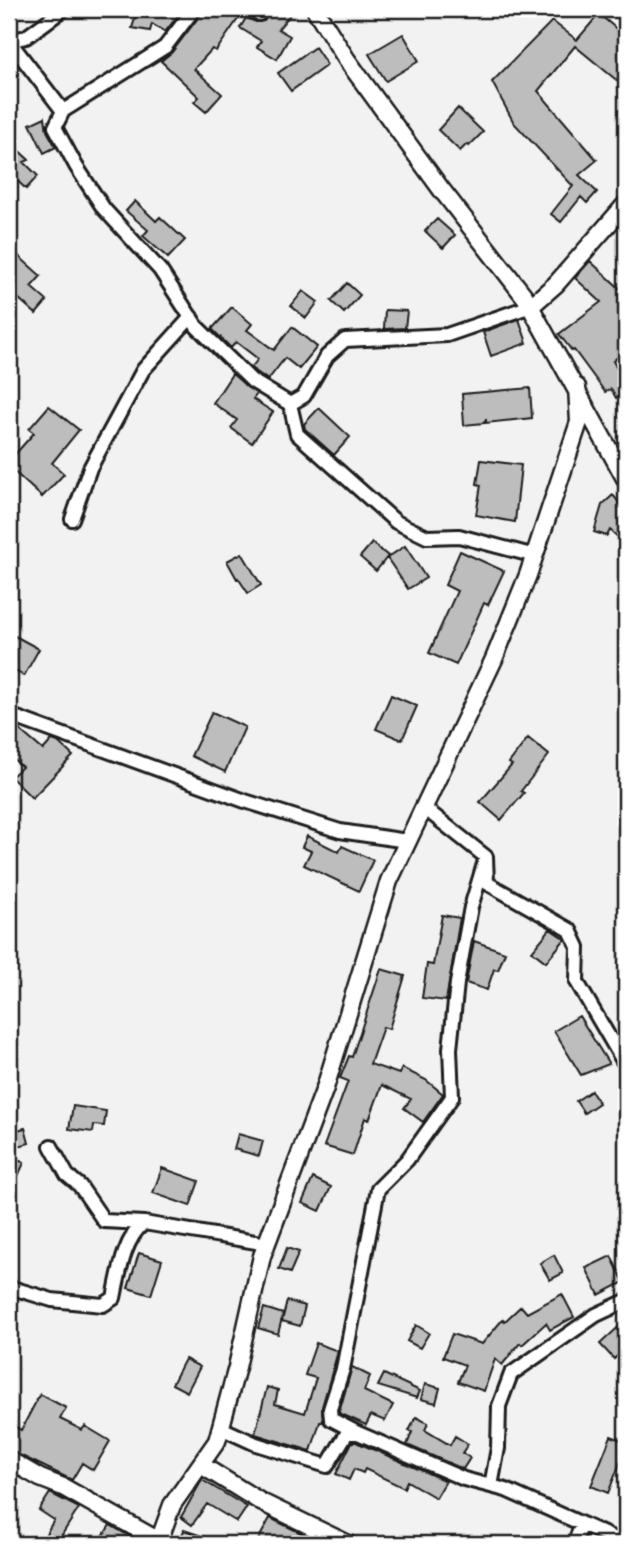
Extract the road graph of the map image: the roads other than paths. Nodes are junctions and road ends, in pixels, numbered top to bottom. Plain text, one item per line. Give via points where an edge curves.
1 (64, 9) edge
2 (194, 9) edge
3 (315, 9) edge
4 (9, 41) edge
5 (63, 111) junction
6 (626, 204) edge
7 (531, 306) junction
8 (191, 317) junction
9 (577, 387) junction
10 (290, 404) junction
11 (626, 480) edge
12 (72, 519) dead end
13 (535, 556) junction
14 (9, 715) edge
15 (423, 807) junction
16 (407, 841) junction
17 (486, 857) junction
18 (626, 1066) edge
19 (51, 1146) dead end
20 (144, 1223) junction
21 (267, 1244) junction
22 (9, 1287) edge
23 (626, 1301) edge
24 (221, 1429) junction
25 (358, 1433) junction
26 (9, 1460) edge
27 (201, 1465) junction
28 (491, 1486) junction
29 (582, 1524) junction
30 (159, 1543) edge
31 (348, 1544) edge
32 (574, 1544) edge
33 (626, 1544) edge

1 - 4 street via 26,37
2 - 5 street via 165,47
3 - 7 street via 355,70
4 - 5 street
5 - 8 street via 55,127 76,166 104,209 160,270
6 - 7 street
7 - 9 street
7 - 10 street via 447,335 345,340 327,356 304,396
8 - 10 street via 252,381
8 - 12 street via 143,370 90,468
9 - 11 street
9 - 13 street via 579,422
10 - 13 street via 297,434 396,522 427,537 459,536
13 - 15 street via 494,659
14 - 16 street via 257,805 340,831
15 - 16 street
15 - 17 street
16 - 21 street via 389,881 326,1088
17 - 18 street via 488,883 570,930 578,947 578,982
17 - 25 street via 457,983 450,1049 452,1097 407,1160 378,1189 370,1224 343,1369 330,1409 331,1419
19 - 20 street via 103,1221
20 - 21 street
20 - 22 street via 136,1229 114,1298 103,1305 52,1300
21 - 24 street
23 - 28 street via 596,1315 511,1374 499,1406
24 - 25 street via 327,1466 347,1433
24 - 27 street
25 - 28 street
26 - 30 street
27 - 30 street via 172,1506
27 - 31 street via 261,1502
28 - 29 street
29 - 32 street
29 - 33 street

